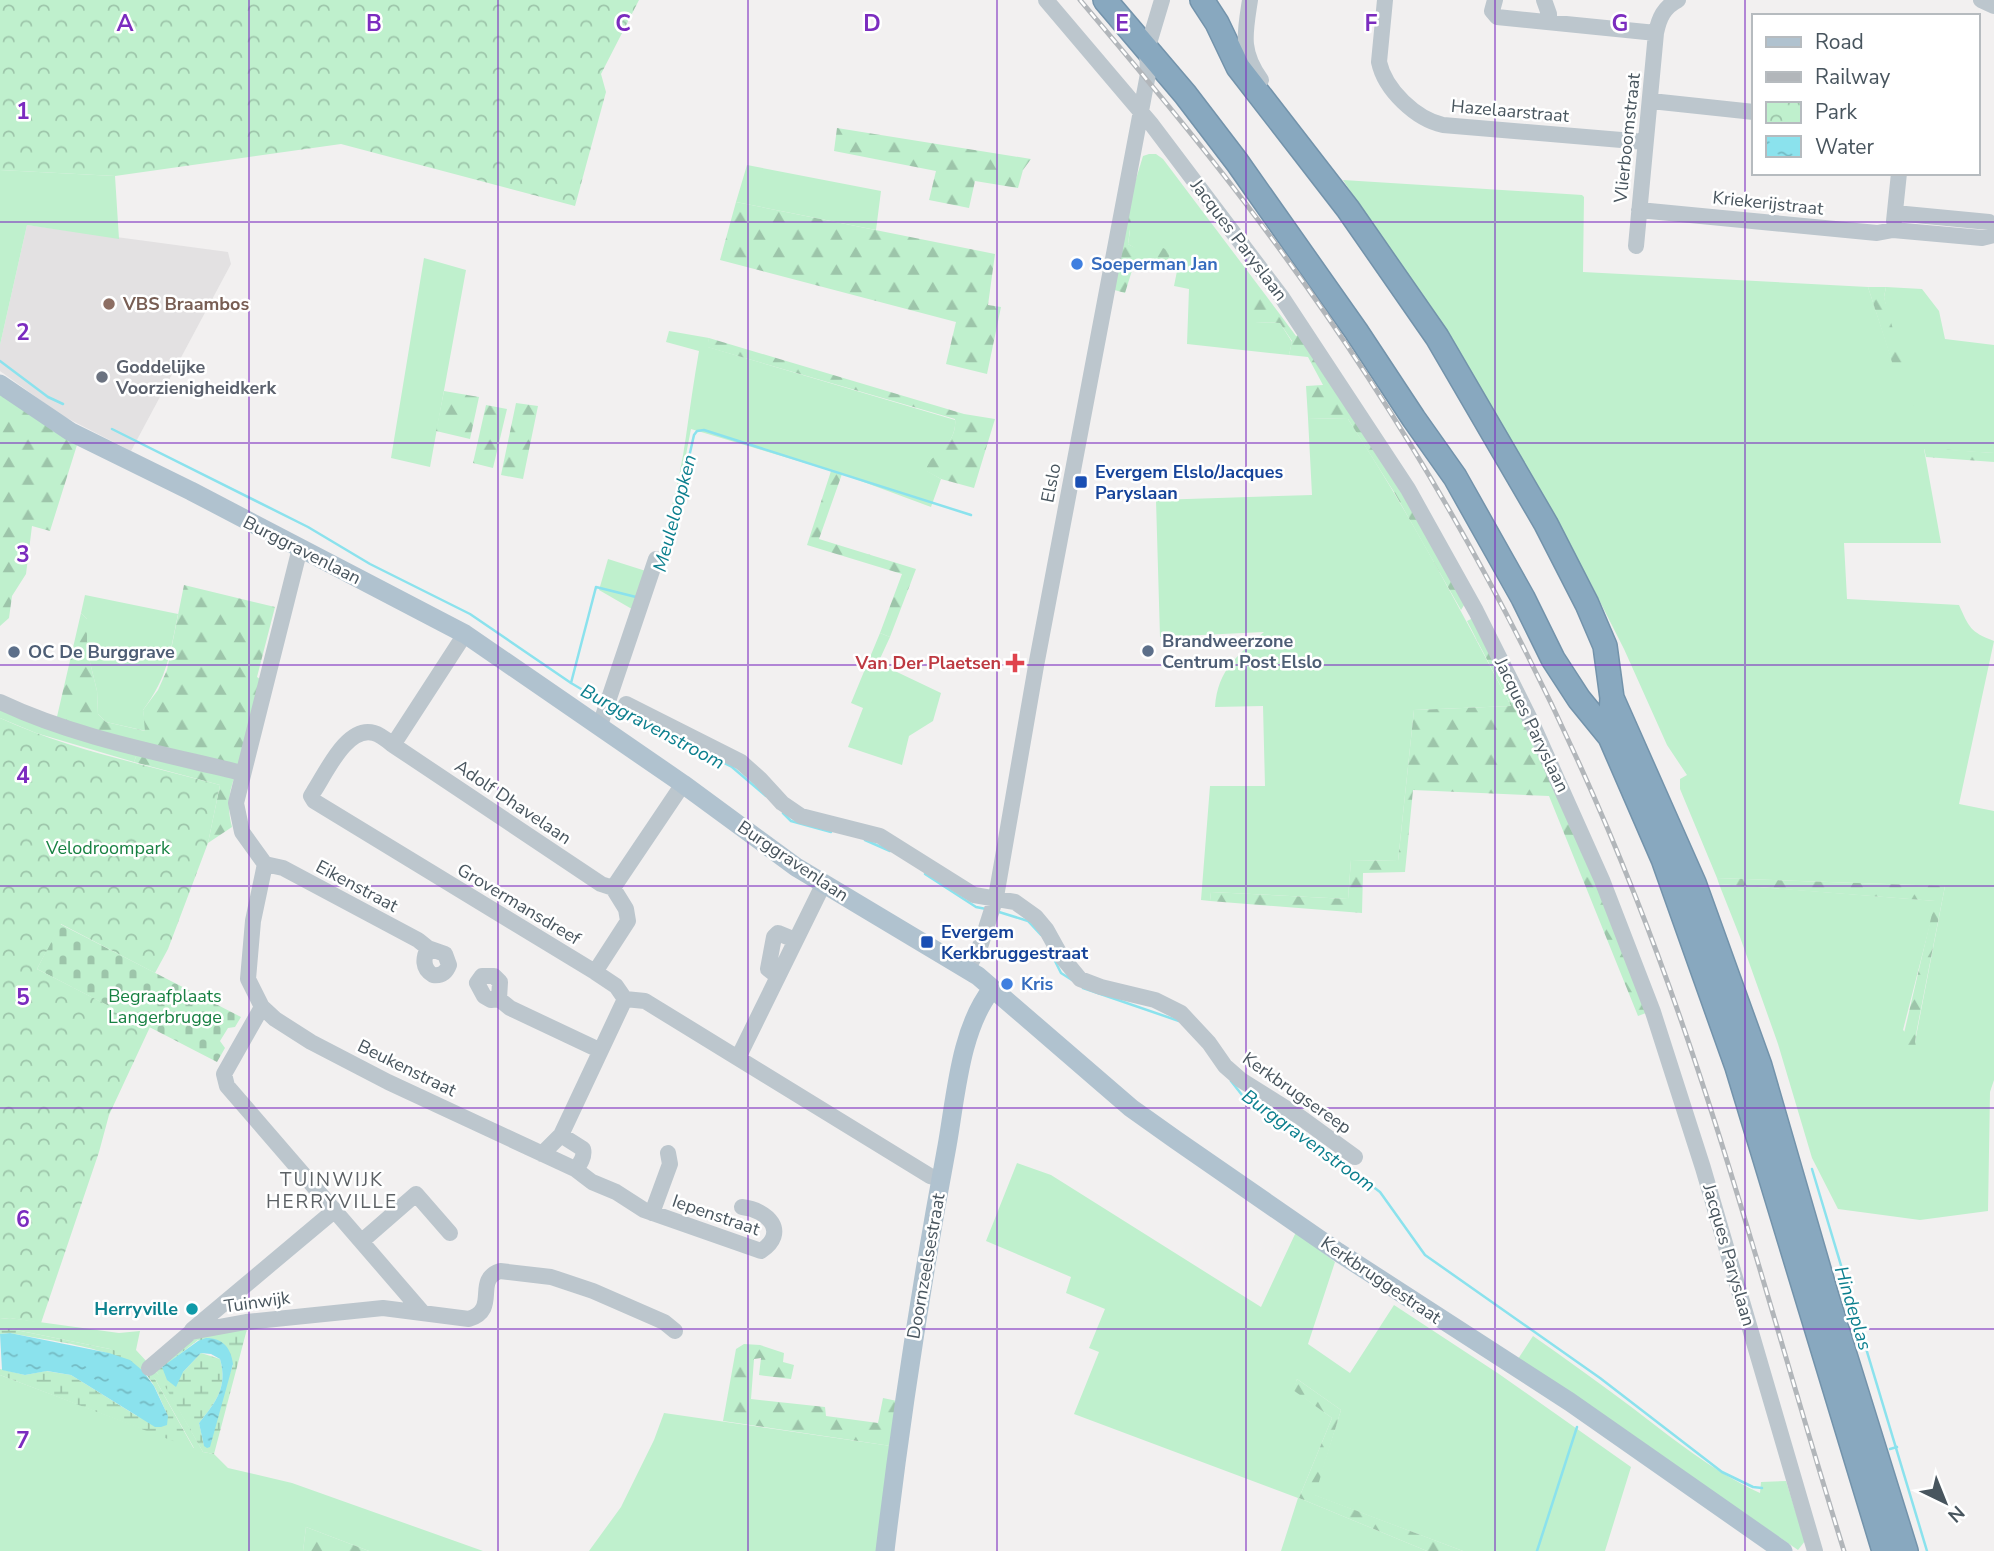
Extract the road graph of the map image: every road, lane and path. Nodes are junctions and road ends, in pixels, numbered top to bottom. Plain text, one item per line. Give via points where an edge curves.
1 (1046, 0) edge
2 (1105, 0) edge
3 (1162, 0) edge
4 (1202, 0) edge
5 (1250, 0) edge
6 (1385, 0) edge
7 (1495, 0) edge
8 (1544, 0) edge
9 (1678, 0) edge
10 (1981, 0) edge
11 (1994, 6) edge
12 (1549, 22) junction
13 (1656, 33) junction
14 (1147, 50) junction
15 (1273, 96) dead end
16 (1651, 101) junction
17 (1752, 112) edge
18 (1141, 113) junction
19 (1645, 142) junction
20 (1899, 175) edge
21 (1640, 210) junction
22 (1895, 213) junction
23 (1994, 228) edge
24 (1893, 230) junction
25 (1994, 235) edge
26 (1636, 246) dead end
27 (0, 384) edge
28 (300, 548) junction
29 (656, 559) dead end
30 (465, 634) junction
31 (1612, 698) junction
32 (0, 702) edge
33 (626, 704) dead end
34 (605, 710) junction
35 (1610, 737) junction
36 (393, 745) junction
37 (330, 766) joint
38 (242, 773) junction
39 (683, 784) junction
40 (265, 864) junction
41 (823, 885) junction
42 (613, 888) junction
43 (993, 906) junction
44 (428, 948) dead end
45 (967, 970) junction
46 (595, 972) junction
47 (992, 989) junction
48 (499, 999) dead end
49 (625, 999) junction
50 (262, 1007) junction
51 (599, 1050) junction
52 (737, 1058) junction
53 (561, 1135) junction
54 (668, 1153) dead end
55 (542, 1154) junction
56 (1354, 1157) dead end
57 (575, 1169) junction
58 (941, 1178) junction
59 (742, 1206) dead end
60 (335, 1210) junction
61 (652, 1213) junction
62 (450, 1233) dead end
63 (362, 1241) junction
64 (394, 1280) junction
65 (383, 1308) junction
66 (423, 1313) junction
67 (675, 1331) dead end
68 (191, 1332) junction
69 (149, 1368) dead end
70 (885, 1551) edge
71 (1783, 1551) edge
72 (1815, 1551) edge
73 (1884, 1551) edge
74 (1906, 1551) edge

1 - 18 street, Jacques Paryslaan
2 - 14 highway
3 - 14 street, Elslo
4 - 31 highway via 1238,67 1348,209 1437,337 1587,604 1605,646
5 - 15 street via 1246,53
6 - 19 street, Hazelaarstraat via 1381,71 1429,122
7 - 12 street via 1492,11 1497,18
8 - 12 street
9 - 13 street, Vlierboomstraat via 1662,15
10 - 11 street
12 - 13 street
13 - 16 street, Vlierboomstraat
14 - 18 street, Elslo
14 - 35 highway via 1237,162 1455,477 1553,659
16 - 17 street
16 - 19 street, Vlierboomstraat
18 - 43 street, Elslo
18 - 72 street, Jacques Paryslaan via 1281,296 1358,411 1433,532 1531,721 1602,880 1653,1012
19 - 21 street, Vlierboomstraat
20 - 22 street
21 - 24 street, Kriekerijstraat via 1877,233
21 - 26 street, Vlierboomstraat
22 - 23 street via 1989,222
22 - 24 street
24 - 25 street, Kriekerijstraat via 1982,238
27 - 28 main road, Burggravenlaan via 71,432
28 - 30 main road, Burggravenlaan
28 - 38 street
29 - 34 street
30 - 34 main road, Burggravenlaan
30 - 36 street
31 - 35 highway
31 - 74 highway via 1694,883 1760,1066
32 - 38 street via 75,731
33 - 43 street, Kerkbrugsereep via 741,762 801,816 880,836
34 - 39 main road, Burggravenlaan
35 - 73 highway via 1662,859 1737,1067
36 - 37 street, Adolf Dhavelaan via 374,733 359,733 348,740
36 - 42 street, Adolf Dhavelaan
37 - 46 street, Grovermansdreef via 311,796 314,801
38 - 40 street via 236,803 239,821
39 - 41 main road, Burggravenlaan
39 - 42 street
40 - 44 street, Eikenstraat via 283,868
40 - 50 street, Beukenstraat via 253,921 248,979
41 - 45 main road, Burggravenlaan
41 - 52 street
42 - 46 street via 628,921
43 - 45 street, Elslo via 977,955
43 - 56 street, Kerkbrugsereep via 1015,902 1035,917 1080,979 1163,1003 1181,1013 1241,1080
45 - 47 main road, Burggravenlaan
46 - 49 street, Grovermansdreef via 616,986
47 - 58 main road, Doornzeelsestraat via 971,1027
47 - 71 main road, Kerkbruggestraat via 1130,1108 1338,1252 1570,1402
48 - 51 street
49 - 51 street
49 - 52 street, Grovermansdreef via 645,1001
50 - 55 street, Beukenstraat via 312,1042 388,1082
50 - 60 street via 224,1074 227,1086
51 - 53 street
52 - 58 street, Grovermansdreef via 930,1176
53 - 55 street
53 - 57 street via 583,1149
54 - 61 street, Iepenstraat via 670,1164
55 - 57 street, Beukenstraat
57 - 61 street, Beukenstraat
58 - 70 main road, Doornzeelsestraat
59 - 61 street, Iepenstraat via 754,1208 773,1223 772,1239 761,1251
60 - 63 street
60 - 68 street
62 - 63 street via 416,1195
63 - 64 street
64 - 65 street via 395,1292
64 - 66 street
65 - 66 street, Tuinwijk
65 - 68 street, Tuinwijk
66 - 67 street, Tuinwijk via 478,1316 484,1310 488,1279 500,1271 551,1277 593,1291 664,1321
68 - 69 street

